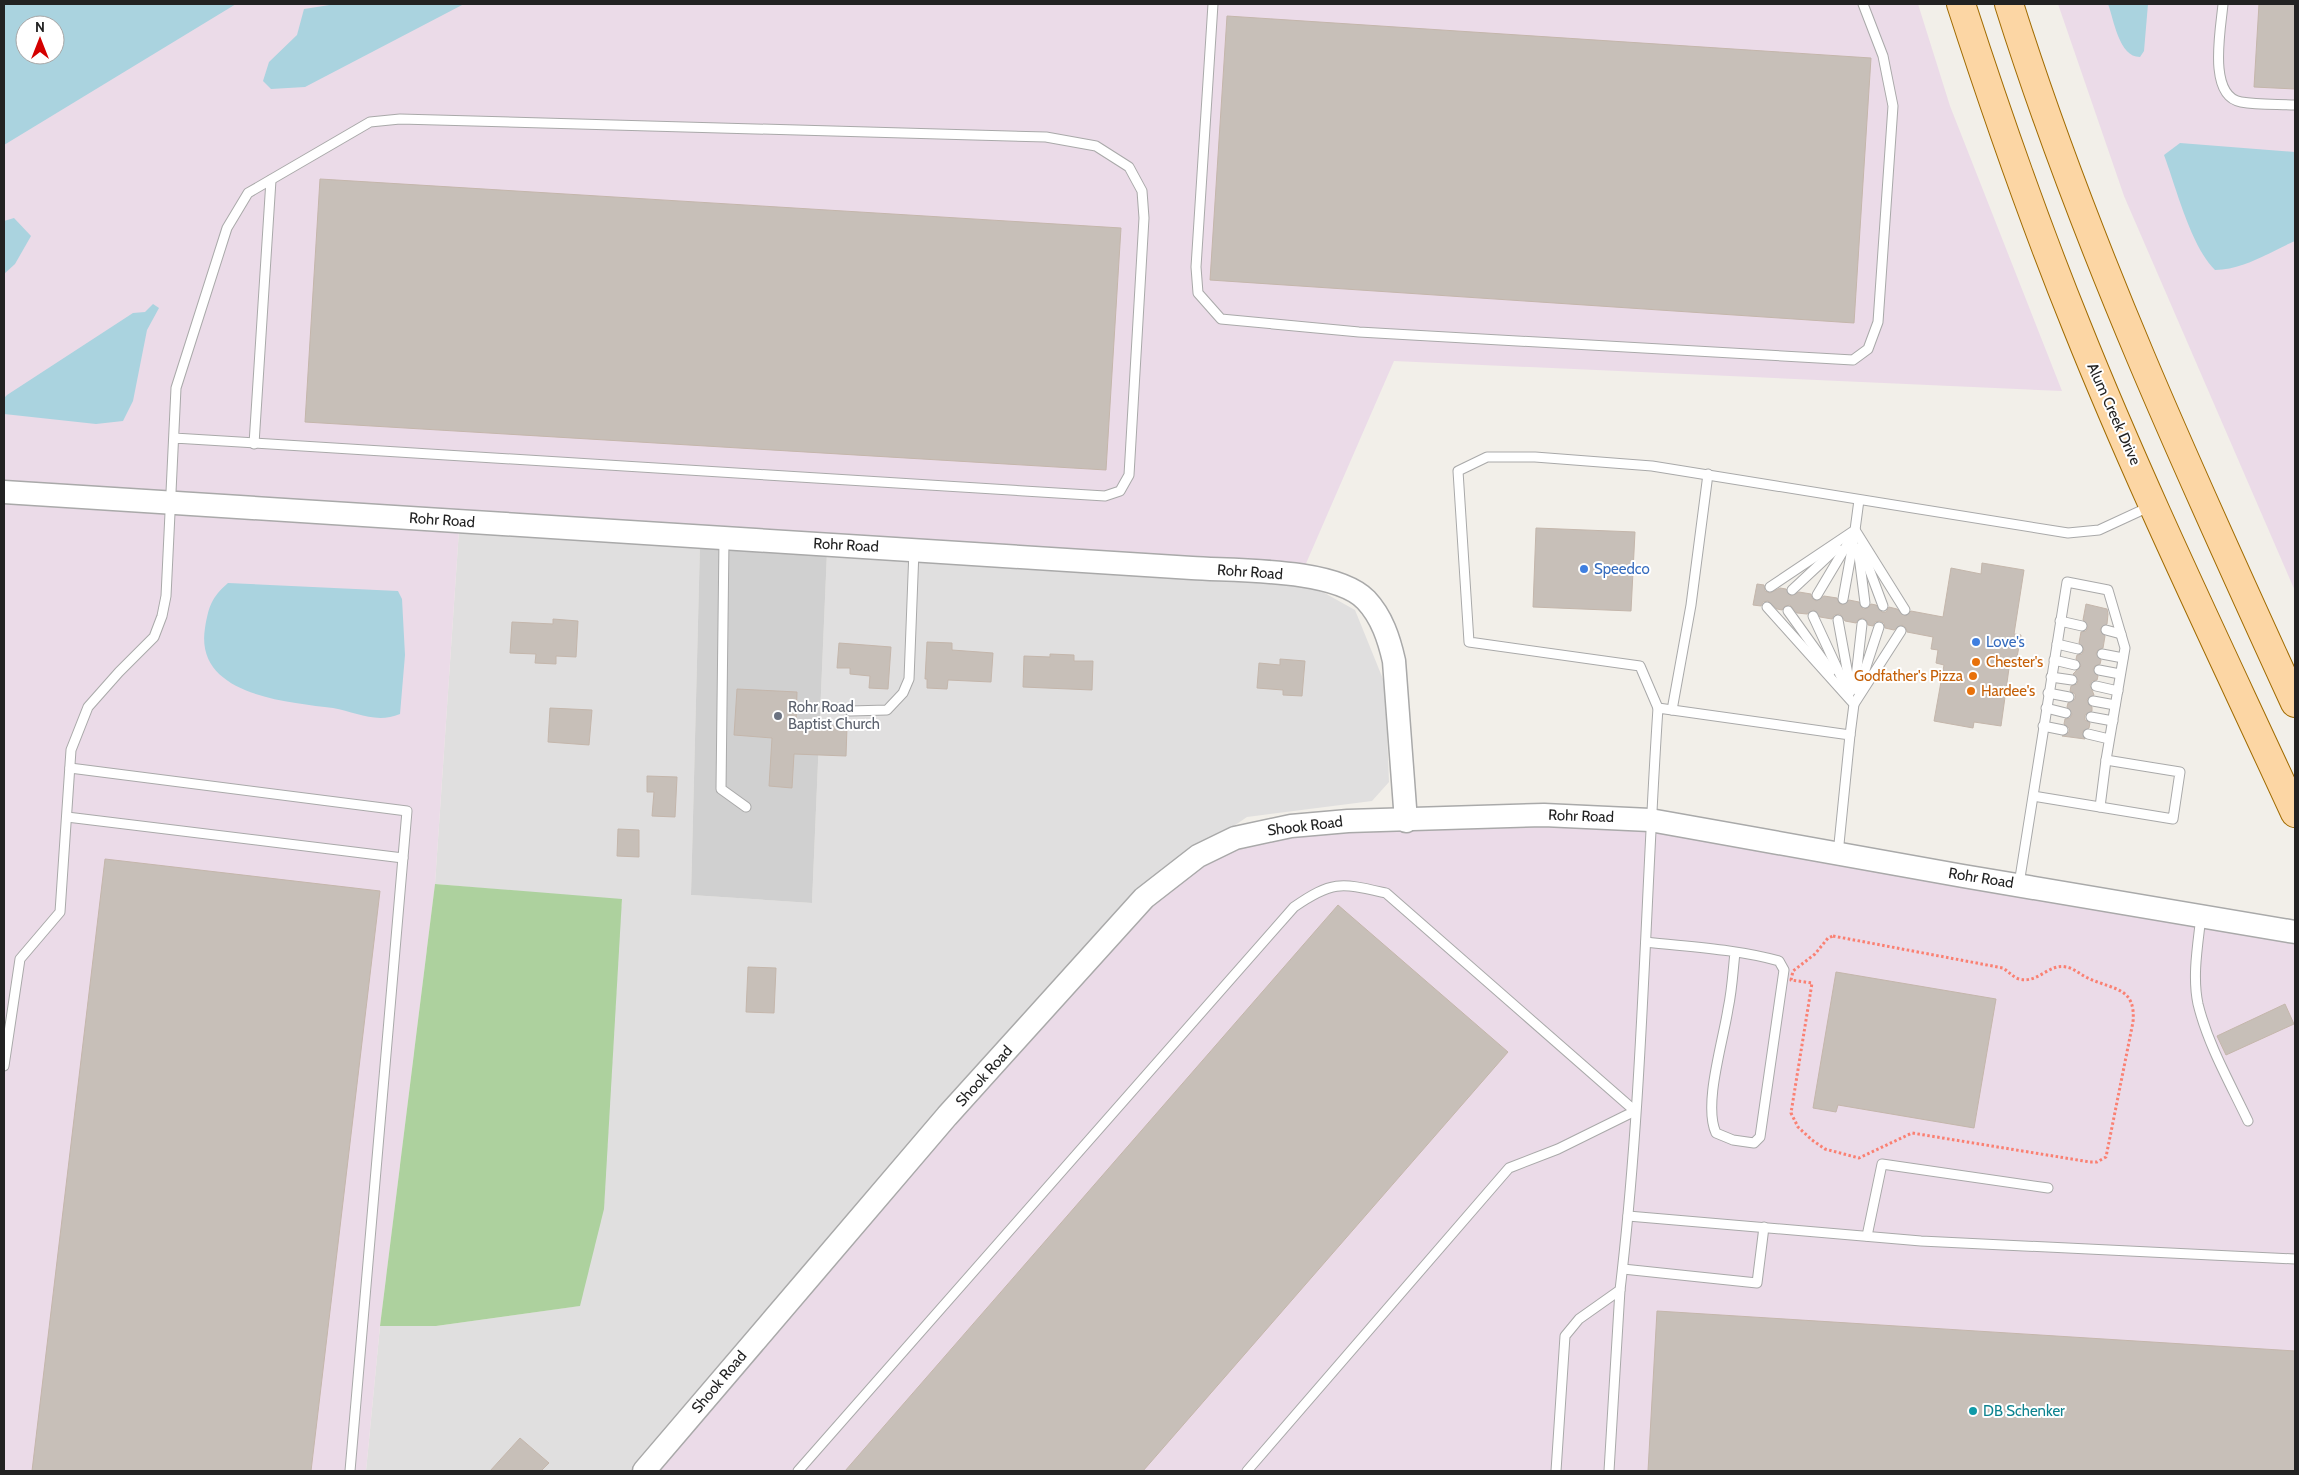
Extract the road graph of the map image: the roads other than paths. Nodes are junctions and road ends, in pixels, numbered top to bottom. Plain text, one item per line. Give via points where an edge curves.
1 (1213, 4) edge
2 (1863, 4) edge
3 (1961, 4) edge
4 (2009, 4) edge
5 (2222, 4) edge
6 (2295, 105) edge
7 (271, 180) junction
8 (174, 438) junction
9 (254, 444) junction
10 (1708, 474) junction
11 (4, 492) edge
12 (1859, 500) junction
13 (171, 502) junction
14 (2154, 504) junction
15 (1855, 530) junction
16 (724, 538) junction
17 (914, 549) junction
18 (1770, 586) dead end
19 (1792, 590) dead end
20 (1817, 595) dead end
21 (1842, 599) dead end
22 (1865, 603) dead end
23 (1883, 606) dead end
24 (1767, 607) dead end
25 (1905, 610) dead end
26 (1788, 611) dead end
27 (1813, 616) dead end
28 (1838, 620) dead end
29 (2060, 621) junction
30 (1862, 624) dead end
31 (2082, 626) dead end
32 (1879, 627) dead end
33 (2106, 630) dead end
34 (1901, 631) dead end
35 (2121, 634) junction
36 (2056, 644) junction
37 (2078, 649) dead end
38 (2102, 654) dead end
39 (2123, 658) junction
40 (2054, 660) junction
41 (2075, 665) dead end
42 (2099, 670) dead end
43 (2120, 674) junction
44 (2051, 677) junction
45 (2072, 680) dead end
46 (2096, 686) dead end
47 (2118, 690) junction
48 (2048, 693) junction
49 (2069, 697) dead end
50 (2094, 701) dead end
51 (2295, 703) edge
52 (1854, 704) junction
53 (2115, 705) junction
54 (1658, 708) junction
55 (2046, 708) junction
56 (1672, 710) junction
57 (850, 711) dead end
58 (2066, 713) dead end
59 (2091, 717) dead end
60 (2113, 722) junction
61 (2043, 726) junction
62 (2063, 730) dead end
63 (2088, 734) dead end
64 (1850, 735) junction
65 (2110, 739) junction
66 (2106, 760) junction
67 (70, 768) junction
68 (2033, 796) junction
69 (746, 807) dead end
70 (2100, 807) junction
71 (2295, 813) edge
72 (66, 817) junction
73 (1650, 820) junction
74 (1406, 821) junction
75 (1838, 854) junction
76 (403, 858) junction
77 (2019, 884) junction
78 (2201, 916) junction
79 (2295, 932) edge
80 (1646, 942) junction
81 (1735, 952) junction
82 (4, 1066) edge
83 (1635, 1111) junction
84 (2248, 1121) dead end
85 (2048, 1188) dead end
86 (1628, 1216) junction
87 (1764, 1226) junction
88 (1867, 1236) junction
89 (2295, 1259) edge
90 (1623, 1269) junction
91 (1620, 1290) junction
92 (350, 1471) edge
93 (644, 1471) edge
94 (798, 1471) edge
95 (1247, 1471) edge
96 (1556, 1471) edge
97 (1609, 1471) edge

1 - 2 lane via 1196,268 1198,293 1221,319 1360,332 1853,360 1868,349 1878,322 1893,106 1883,56
3 - 14 main road, Alum Creek Drive via 1999,118 2077,328
4 - 51 main road via 2123,318
5 - 6 lane via 2218,74 2223,90 2238,102
7 - 8 lane via 248,193 227,228 176,388
7 - 9 lane
7 - 9 lane via 370,122 400,119 1046,137 1096,146 1129,167 1142,191 1144,218 1130,475 1120,491 1105,496
8 - 9 lane
8 - 13 lane
10 - 12 lane
10 - 54 lane via 1652,466 1487,457 1458,471 1469,642 1640,666
10 - 56 lane via 1691,605
11 - 13 street, Rohr Road
12 - 14 lane via 2068,533 2100,530
12 - 15 lane
13 - 16 street, Rohr Road
13 - 67 lane via 166,596 160,623 150,642 88,707 71,750
14 - 71 main road, Alum Creek Drive
15 - 18 lane
15 - 19 lane
15 - 20 lane
15 - 21 lane
15 - 22 lane
15 - 23 lane
15 - 25 lane
16 - 17 street, Rohr Road
16 - 69 lane via 721,789
17 - 57 lane via 909,679 903,693 887,710
17 - 74 street, Rohr Road via 1301,575 1345,587 1365,599 1388,637 1394,661
24 - 52 lane
26 - 52 lane
27 - 52 lane
28 - 52 lane
29 - 31 lane
29 - 35 lane via 2066,582 2108,590
29 - 36 lane
30 - 52 lane
32 - 52 lane
33 - 35 lane
34 - 52 lane
35 - 39 lane via 2125,648
36 - 37 lane
36 - 40 lane
38 - 39 lane
39 - 43 lane
40 - 41 lane
40 - 44 lane
42 - 43 lane
43 - 47 lane
44 - 45 lane
44 - 48 lane
46 - 47 lane
47 - 53 lane
48 - 49 lane
48 - 55 lane
50 - 53 lane
52 - 64 lane
53 - 60 lane
54 - 56 lane
54 - 73 lane
55 - 58 lane
55 - 61 lane
56 - 64 lane
59 - 60 lane
60 - 65 lane
61 - 62 lane
61 - 68 lane
63 - 65 lane
64 - 75 lane
65 - 66 lane
66 - 70 lane
66 - 70 lane via 2180,772 2173,819
67 - 72 lane
67 - 76 lane via 407,811
68 - 70 lane
68 - 77 lane
72 - 76 lane
72 - 82 lane via 60,912 20,958
73 - 74 street, Rohr Road via 1544,815
73 - 75 street, Rohr Road
73 - 80 lane
74 - 93 street, Shook Road via 1319,823 1235,838 1198,856 1144,898 947,1116
75 - 77 street, Rohr Road
76 - 92 lane
77 - 78 street, Rohr Road
78 - 79 street, Rohr Road
78 - 84 lane via 2197,951 2198,1003 2210,1042
80 - 81 lane
80 - 83 lane
81 - 81 lane via 1729,1008 1711,1102 1711,1123 1716,1133 1754,1143 1760,1137 1784,970 1779,961
83 - 86 lane
83 - 94 lane via 1386,893 1336,885 1318,890 1294,906
83 - 95 lane via 1558,1150 1509,1168
85 - 88 lane via 1882,1164
86 - 87 lane
86 - 90 lane
87 - 88 lane
87 - 90 lane via 1757,1284
88 - 89 lane
90 - 91 lane
91 - 96 lane via 1579,1319 1565,1336
91 - 97 lane

